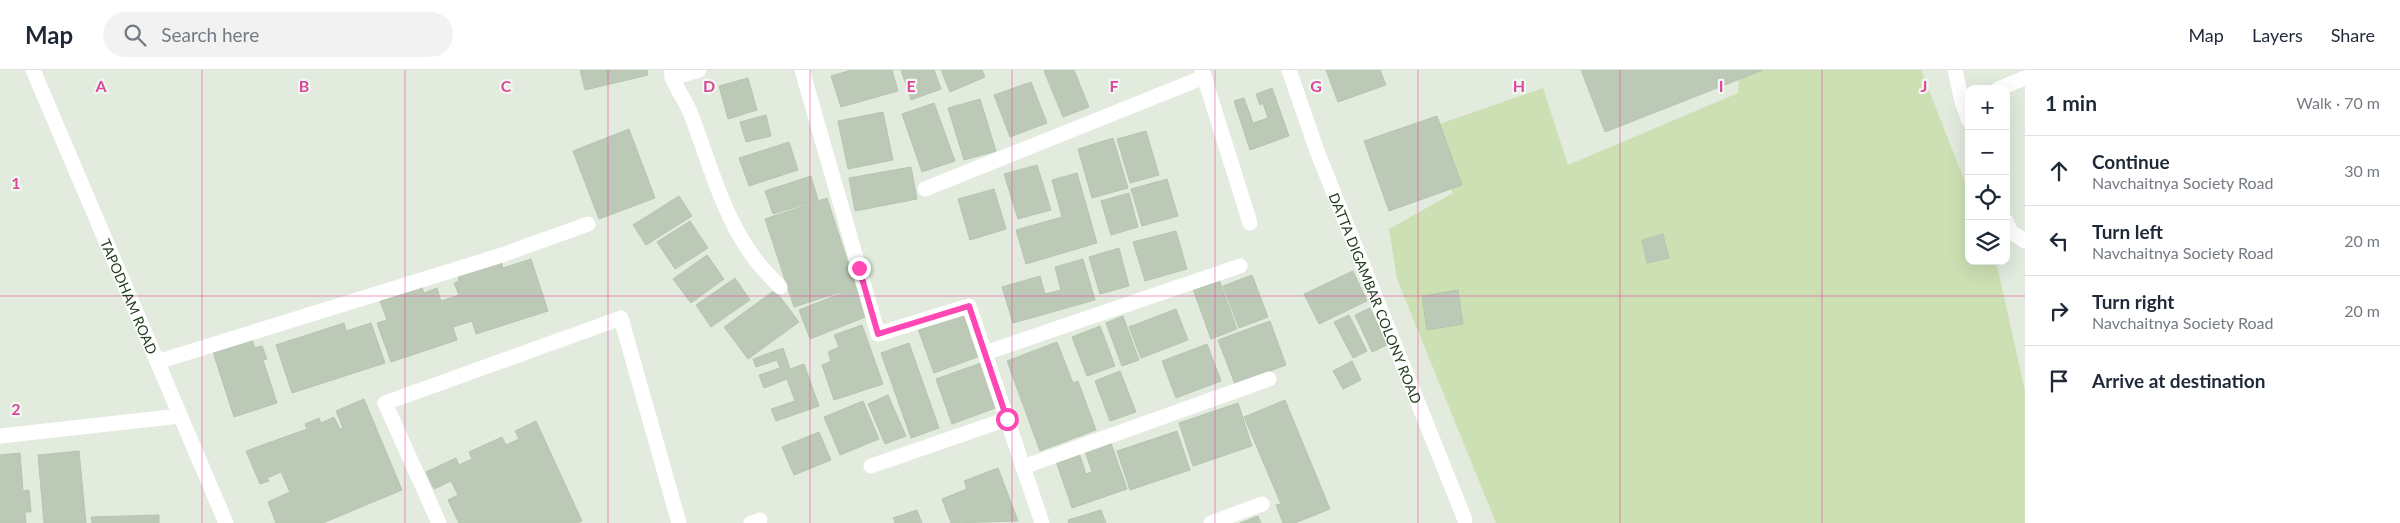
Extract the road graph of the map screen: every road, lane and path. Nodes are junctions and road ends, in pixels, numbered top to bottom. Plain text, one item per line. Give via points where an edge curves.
1 (33, 70) edge
2 (699, 70) edge
3 (802, 70) edge
4 (1289, 70) edge
5 (1955, 70) edge
6 (672, 74) edge
7 (1203, 74) edge
8 (2025, 78) edge
9 (2008, 85) edge
10 (1965, 101) edge
11 (925, 189) dead end
12 (1250, 223) dead end
13 (588, 224) dead end
14 (2010, 230) edge
15 (2025, 240) edge
16 (1240, 266) dead end
17 (780, 287) dead end
18 (985, 353) junction
19 (157, 362) junction
20 (1270, 379) dead end
21 (180, 416) junction
22 (1007, 419) junction
23 (0, 436) edge
24 (871, 466) dead end
25 (1024, 467) junction
26 (1262, 504) dead end
27 (1463, 522) edge
28 (226, 523) edge
29 (439, 523) edge
30 (679, 523) edge
31 (1042, 523) edge
32 (1211, 523) edge

1 - 19 street, TAPODHAM ROAD
2 - 6 street
3 - 18 street via 878,334 969,306
4 - 27 street, DATTA DIGAMBAR COLONY ROAD via 1317,150
5 - 10 street
6 - 17 street via 689,110 710,173 740,236 752,256
7 - 11 street
7 - 12 street
8 - 9 street
13 - 19 street via 502,255
14 - 15 street
16 - 18 street
18 - 22 street
19 - 21 street, TAPODHAM ROAD
20 - 25 street
21 - 23 street
21 - 28 street, TAPODHAM ROAD
22 - 24 street
22 - 25 street
25 - 31 street
26 - 32 street
29 - 30 street via 385,403 621,318

